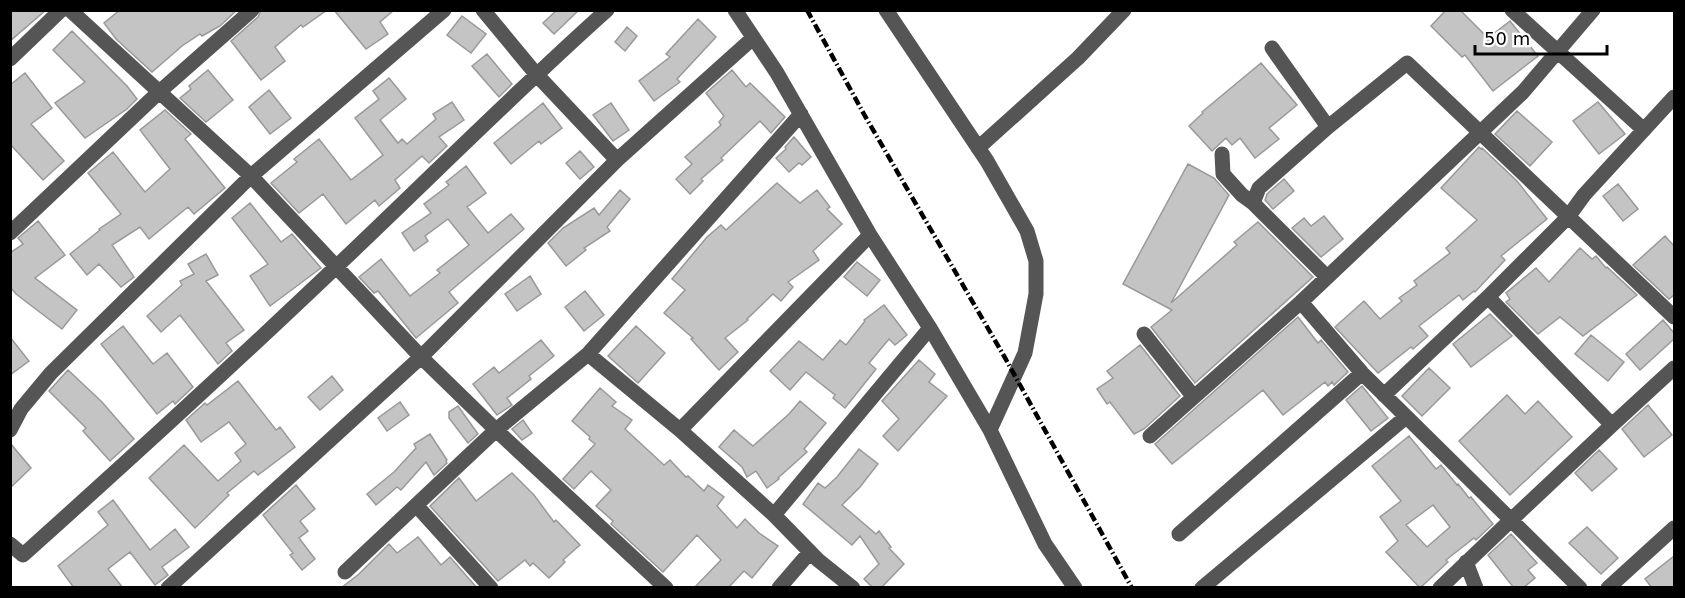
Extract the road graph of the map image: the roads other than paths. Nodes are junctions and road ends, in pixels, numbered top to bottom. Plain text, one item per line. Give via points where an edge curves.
1 (61, 10) edge
2 (70, 10) edge
3 (252, 10) edge
4 (444, 10) edge
5 (483, 10) edge
6 (607, 10) edge
7 (735, 10) edge
8 (1124, 10) edge
9 (1512, 10) edge
10 (1593, 10) edge
11 (893, 13) edge
12 (753, 38) junction
13 (1272, 48) dead end
14 (1558, 52) junction
15 (10, 59) edge
16 (536, 74) junction
17 (158, 93) junction
18 (1674, 97) edge
19 (801, 114) junction
20 (1328, 127) junction
21 (1644, 130) junction
22 (1480, 134) junction
23 (978, 148) junction
24 (1222, 154) dead end
25 (617, 160) junction
26 (251, 176) junction
27 (1253, 203) junction
28 (1568, 217) junction
29 (10, 233) edge
30 (870, 235) junction
31 (337, 266) junction
32 (1327, 277) junction
33 (1488, 297) junction
34 (1301, 302) junction
35 (1674, 317) edge
36 (930, 328) junction
37 (1144, 334) dead end
38 (588, 354) junction
39 (421, 357) junction
40 (1674, 369) edge
41 (1362, 373) junction
42 (1384, 395) junction
43 (1193, 396) junction
44 (1406, 417) junction
45 (1612, 425) junction
46 (10, 430) edge
47 (496, 430) junction
48 (680, 430) junction
49 (990, 430) junction
50 (1150, 435) dead end
51 (416, 505) junction
52 (774, 516) junction
53 (1511, 520) junction
54 (1674, 528) edge
55 (1179, 534) dead end
56 (10, 544) edge
57 (810, 552) junction
58 (1466, 562) junction
59 (345, 572) dead end
60 (168, 588) edge
61 (491, 588) edge
62 (666, 588) edge
63 (779, 588) edge
64 (852, 588) edge
65 (1075, 588) edge
66 (1202, 588) edge
67 (1440, 588) edge
68 (1476, 588) edge
69 (1580, 588) edge
70 (1608, 588) edge

1 - 15 street
2 - 17 street
3 - 17 street
4 - 26 street
5 - 16 street
6 - 16 street
7 - 12 street
8 - 23 street via 1078,58
9 - 14 street
10 - 14 street
11 - 23 street
12 - 19 street
12 - 25 street
13 - 20 street
14 - 21 street
14 - 22 street
16 - 25 street
16 - 31 street
17 - 26 street
17 - 29 street
18 - 21 street
19 - 30 street
19 - 38 street
20 - 22 street via 1407,63
20 - 27 street via 1259,188
21 - 28 street
22 - 28 street
22 - 32 street
23 - 49 street via 1027,231 1036,261 1036,294 1025,352
24 - 27 street via 1223,174
25 - 39 street
26 - 31 street
26 - 46 street via 51,373 21,409
27 - 32 street
28 - 33 street
28 - 35 street
30 - 36 street
30 - 48 street
31 - 39 street
31 - 56 street via 23,555
32 - 34 street
33 - 42 street
33 - 45 street
34 - 41 street
34 - 43 street
36 - 49 street
36 - 52 street
37 - 43 street
38 - 47 street
38 - 48 street
39 - 47 street
39 - 60 street
40 - 45 street
41 - 42 street
41 - 55 street
42 - 44 street
43 - 50 street
44 - 53 street
44 - 66 street
45 - 53 street
47 - 51 street
47 - 62 street
48 - 52 street
49 - 65 street via 1046,544
51 - 59 street
51 - 61 street
52 - 57 street
53 - 58 street
53 - 69 street
54 - 70 street
57 - 63 street
57 - 64 street
58 - 67 street
58 - 68 street

